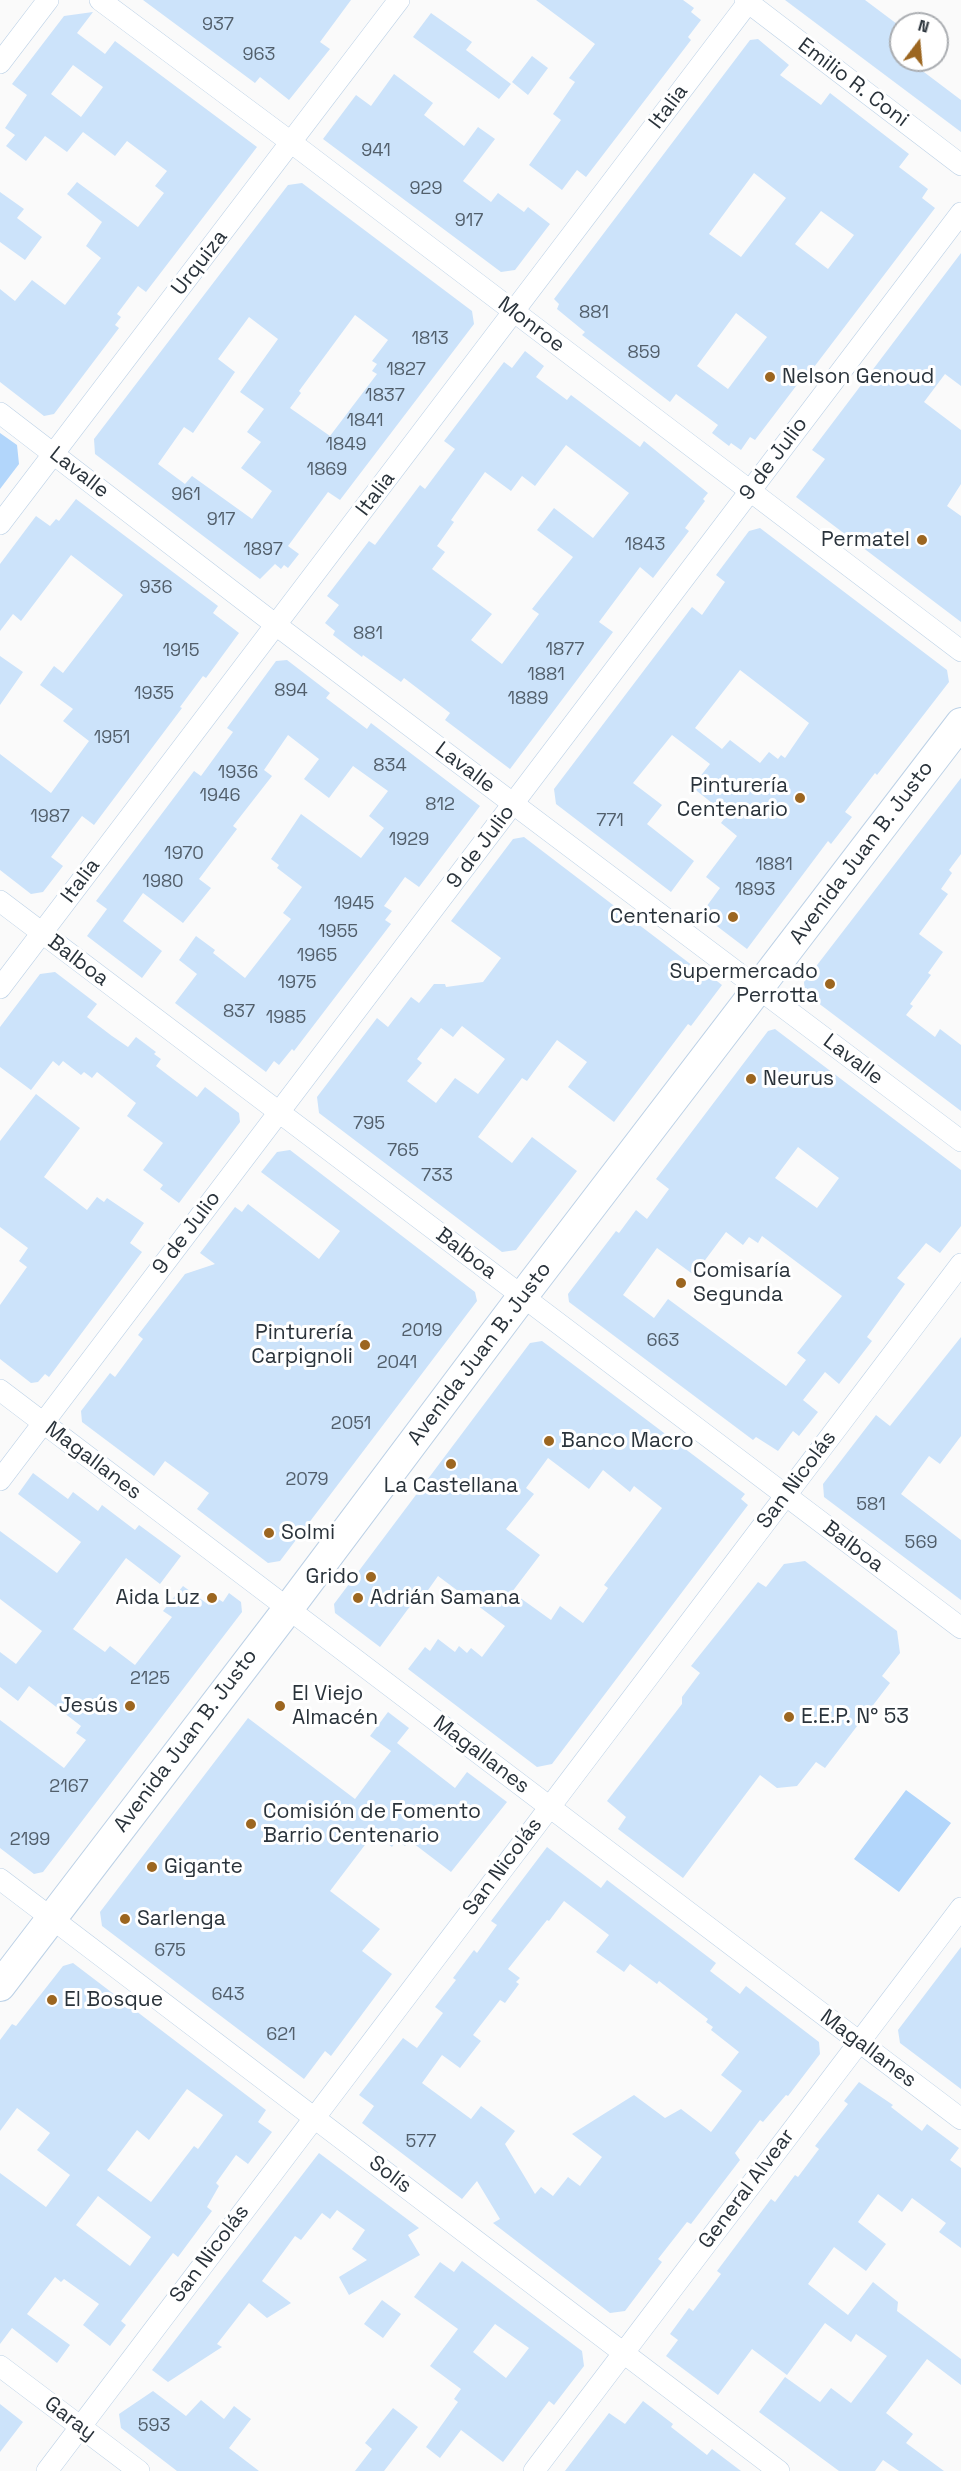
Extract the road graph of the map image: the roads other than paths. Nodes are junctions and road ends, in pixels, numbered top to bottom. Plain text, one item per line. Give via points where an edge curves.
1 (48, 0) edge
2 (100, 0) edge
3 (399, 0) edge
4 (748, 1) edge
5 (0, 63) edge
6 (292, 143) junction
7 (961, 165) edge
8 (961, 213) edge
9 (514, 313) junction
10 (0, 413) edge
11 (54, 453) junction
12 (750, 491) junction
13 (0, 524) edge
14 (276, 625) junction
15 (961, 651) edge
16 (961, 723) edge
17 (513, 804) junction
18 (0, 901) edge
19 (42, 933) junction
20 (0, 988) edge
21 (760, 988) junction
22 (278, 1113) junction
23 (961, 1141) edge
24 (961, 1264) edge
25 (522, 1297) junction
26 (0, 1390) edge
27 (44, 1423) junction
28 (0, 1480) edge
29 (785, 1496) junction
30 (288, 1609) junction
31 (961, 1628) edge
32 (549, 1806) junction
33 (0, 1879) edge
34 (961, 1908) edge
35 (51, 1918) junction
36 (0, 1986) edge
37 (859, 2042) junction
38 (314, 2117) junction
39 (961, 2119) edge
40 (623, 2353) junction
41 (0, 2366) edge
42 (81, 2427) junction
43 (47, 2471) edge
44 (139, 2471) edge
45 (534, 2471) edge
46 (779, 2471) edge

1 - 5 street
2 - 6 street, Monroe
3 - 6 street, Urquiza
4 - 7 street, Emilio R. Coni
4 - 9 street, Italia
6 - 9 street, Monroe
6 - 11 street, Urquiza
8 - 12 street, 9 de Julio
9 - 12 street, Monroe
9 - 14 street, Italia
10 - 11 street, Lavalle
11 - 13 street, Urquiza
11 - 14 street, Lavalle
12 - 15 street, Monroe
12 - 17 street, 9 de Julio
14 - 17 street, Lavalle
14 - 19 street, Italia
16 - 21 main road, Avenida Juan B. Justo
17 - 21 street, Lavalle
17 - 22 street, 9 de Julio
18 - 19 street, Balboa
19 - 20 street, Italia
19 - 22 street, Balboa
21 - 23 street, Lavalle
21 - 25 main road, Avenida Juan B. Justo
22 - 25 street, Balboa
22 - 27 street, 9 de Julio
24 - 29 street, San Nicolás
25 - 29 street, Balboa
25 - 30 main road, Avenida Juan B. Justo
26 - 27 street, Magallanes
27 - 28 street, 9 de Julio
27 - 30 street, Magallanes
29 - 31 street, Balboa
29 - 32 street, San Nicolás
30 - 32 street, Magallanes
30 - 35 main road, Avenida Juan B. Justo
32 - 37 street, Magallanes
32 - 38 street, San Nicolás
33 - 35 street, Solís
34 - 37 street, General Alvear
35 - 36 main road, Avenida Juan B. Justo
35 - 38 street, Solís
37 - 39 street, Magallanes
37 - 40 street, General Alvear
38 - 40 street, Solís
38 - 42 street, San Nicolás
40 - 45 street, General Alvear
40 - 46 street, Solís
41 - 42 street, Garay
42 - 43 street, San Nicolás
42 - 44 street, Garay

